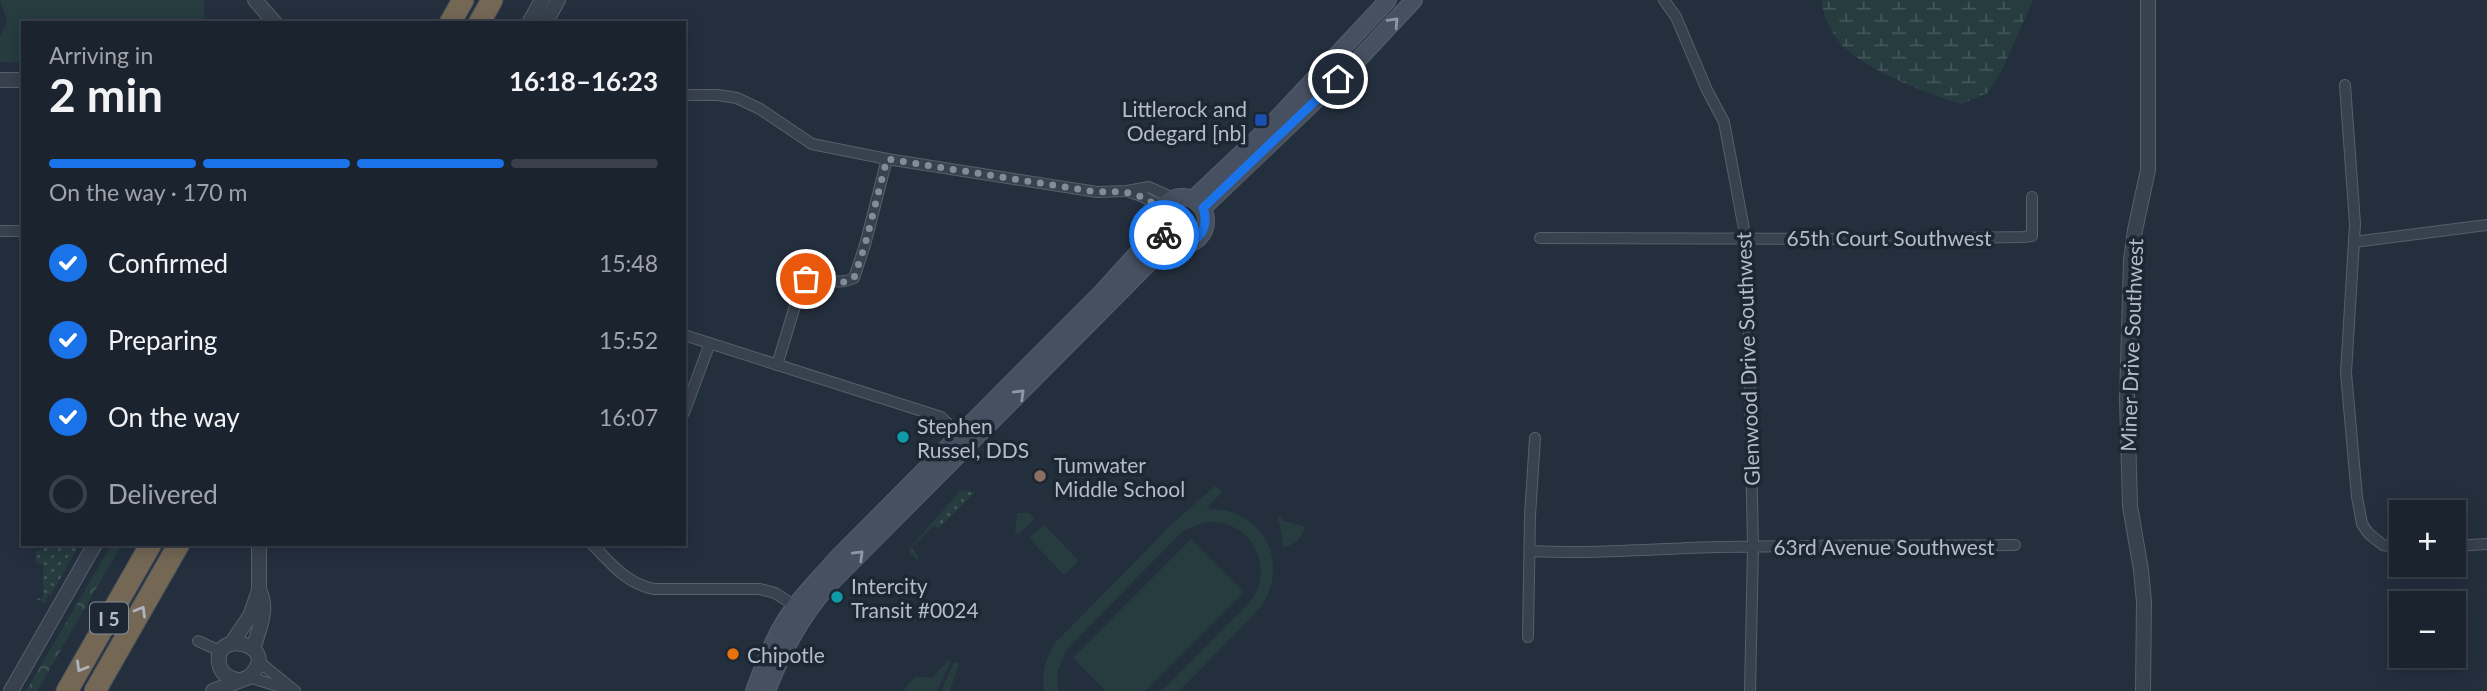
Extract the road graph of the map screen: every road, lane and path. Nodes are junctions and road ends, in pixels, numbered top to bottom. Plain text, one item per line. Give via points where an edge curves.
1 (255, 0) edge
2 (463, 0) edge
3 (492, 0) edge
4 (542, 0) edge
5 (558, 0) edge
6 (1388, 0) edge
7 (1414, 0) edge
8 (1664, 0) edge
9 (2148, 0) edge
10 (273, 21) edge
11 (451, 21) edge
12 (479, 21) edge
13 (530, 21) edge
14 (546, 21) edge
15 (0, 80) edge
16 (21, 80) edge
17 (2345, 85) dead end
18 (686, 95) edge
19 (887, 159) junction
20 (1127, 191) junction
21 (2032, 197) dead end
22 (1173, 198) junction
23 (1198, 204) junction
24 (1159, 223) junction
25 (2487, 225) edge
26 (0, 231) edge
27 (21, 231) edge
28 (1745, 237) junction
29 (1540, 238) dead end
30 (1171, 241) junction
31 (2354, 242) junction
32 (686, 336) edge
33 (710, 344) junction
34 (777, 365) junction
35 (686, 408) edge
36 (959, 435) junction
37 (1535, 438) dead end
38 (2487, 544) edge
39 (2015, 545) dead end
40 (2466, 545) edge
41 (94, 546) edge
42 (150, 546) edge
43 (178, 546) edge
44 (258, 546) edge
45 (594, 546) edge
46 (1753, 547) junction
47 (2389, 547) edge
48 (1530, 551) junction
49 (259, 590) junction
50 (795, 606) junction
51 (1528, 637) dead end
52 (198, 641) dead end
53 (224, 653) junction
54 (256, 655) junction
55 (243, 679) junction
56 (10, 691) edge
57 (67, 691) edge
58 (95, 691) edge
59 (212, 691) edge
60 (295, 691) edge
61 (754, 691) edge
62 (767, 691) edge
63 (1750, 691) edge
64 (2143, 691) edge

1 - 10 street
2 - 11 highway
3 - 12 highway
4 - 13 street
5 - 14 street
6 - 23 main road
23 -> 7 main road via 1358,60
8 - 28 street, Glenwood Drive Southwest via 1724,122
9 - 64 street, Miner Drive Southwest via 2148,170 2131,260 2127,399 2130,506 2144,602
15 - 16 street
17 - 31 street
18 - 19 street via 737,98 807,142
19 - 20 street via 1097,192
19 - 34 street via 854,278 844,282 806,279
20 - 22 street via 1149,187
20 - 24 street via 1154,204
21 - 28 street, 65th Court Southwest via 2032,236
22 - 23 main road
22 - 24 main road via 1166,203
23 - 30 main road via 1206,223 1199,237 1186,244
24 - 30 main road
24 - 36 main road via 1102,292
25 - 31 street
26 - 27 street
28 - 29 street, 65th Court Southwest
28 - 46 street, Glenwood Drive Southwest
62 -> 30 main road via 788,642 828,586
31 - 47 street via 2346,373 2360,517 2369,534
32 - 33 street
33 - 34 street
33 - 35 street
34 - 36 street via 941,417
36 - 50 main road via 839,555
37 - 48 street
38 - 40 street
39 - 46 street, 63rd Avenue Southwest
41 - 56 street
42 -> 57 highway, I 5
58 -> 43 highway, I 5
44 - 49 street
45 - 50 street via 642,587 760,589
46 - 48 street, 63rd Avenue Southwest via 1579,554
46 - 63 street, Glenwood Drive Southwest
48 - 51 street
49 - 53 street via 250,616
49 - 54 street via 264,610
50 - 61 main road via 774,640
52 - 53 street
53 - 54 street via 243,643
53 - 55 street via 225,675
53 - 59 street
54 - 55 street via 253,673
54 - 60 street
55 - 59 street
55 - 60 street

